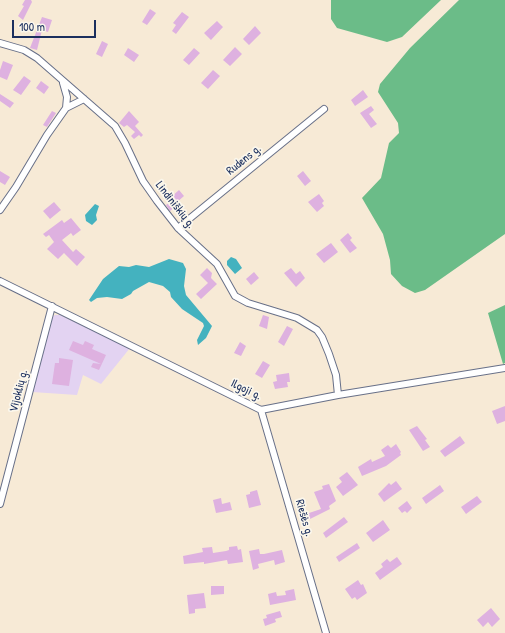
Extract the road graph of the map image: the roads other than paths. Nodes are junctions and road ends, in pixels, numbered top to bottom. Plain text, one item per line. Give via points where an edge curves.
1 (0, 43) edge
2 (63, 82) junction
3 (84, 99) junction
4 (66, 108) junction
5 (324, 109) dead end
6 (0, 210) edge
7 (178, 228) junction
8 (0, 281) edge
9 (52, 306) junction
10 (505, 368) edge
11 (338, 395) junction
12 (261, 410) junction
13 (0, 504) edge
14 (326, 633) edge

1 - 2 street, Lindiniškių g. via 24,50 37,58
2 - 3 street, Lindiniškių g.
2 - 4 street via 67,97
3 - 4 street
3 - 7 street, Lindiniškių g. via 115,126 143,181
4 - 6 street
5 - 7 street, Rudens g.
7 - 11 street, Lindiniškių g. via 217,264 232,292 240,300 297,318 317,330 336,375
8 - 9 street, Ilgoji g.
9 - 12 street, Ilgoji g.
9 - 13 street, Vijoklių g.
10 - 11 street, Ilgoji g.
11 - 12 street, Ilgoji g.
12 - 14 street, Riešės g.

